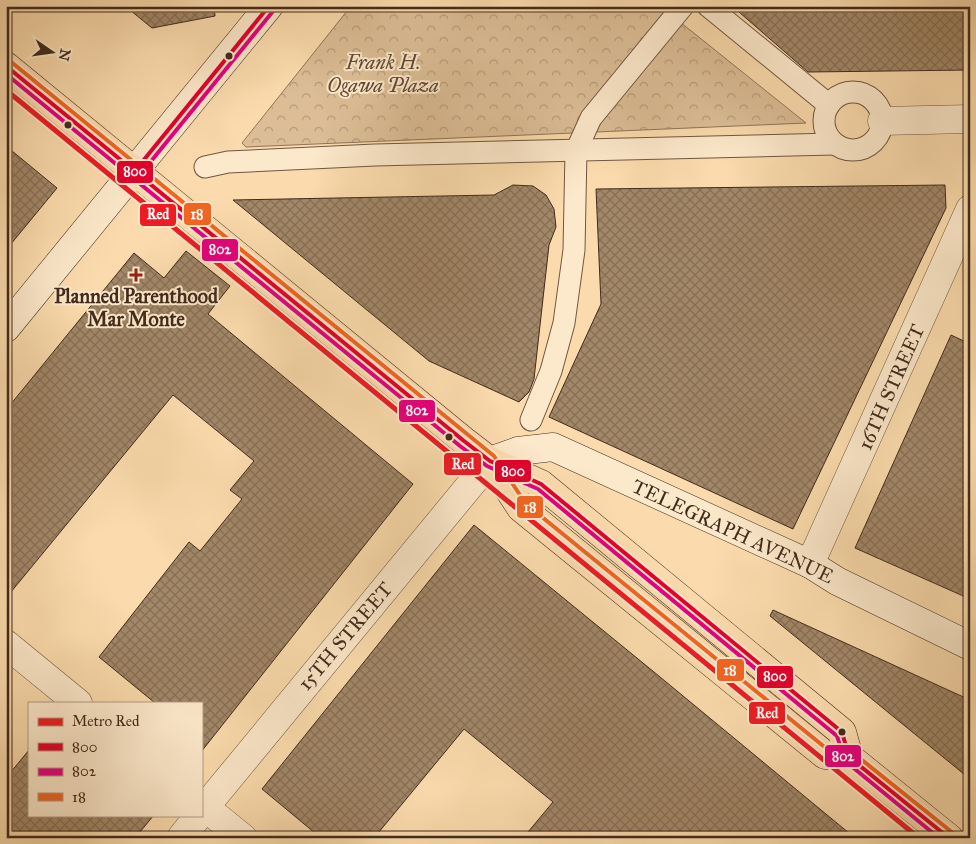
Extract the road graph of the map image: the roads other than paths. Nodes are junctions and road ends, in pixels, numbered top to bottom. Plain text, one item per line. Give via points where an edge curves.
1 (269, 6) edge
2 (683, 6) edge
3 (708, 6) edge
4 (6, 66) edge
5 (829, 105) junction
6 (970, 119) edge
7 (882, 122) junction
8 (834, 144) junction
9 (576, 151) junction
10 (205, 167) dead end
11 (134, 172) junction
12 (970, 209) edge
13 (6, 328) edge
14 (531, 420) dead end
15 (490, 461) junction
16 (810, 564) junction
17 (6, 644) edge
18 (970, 646) edge
19 (77, 702) edge
20 (202, 810) edge
21 (198, 816) edge
22 (181, 838) edge
23 (243, 838) edge
24 (950, 838) edge

1 - 11 street
2 - 9 street via 591,118
3 - 5 street
4 - 11 main road
5 - 7 street via 849,92 865,95 877,106
5 - 8 street via 825,113 825,130
6 - 7 street
7 - 8 street via 876,139 861,150 851,151
8 - 9 street
9 - 10 street via 231,159
9 - 14 street via 576,225 568,300 551,371
11 - 13 street
11 - 15 main road
12 - 16 street, 16TH STREET
15 - 16 street, TELEGRAPH AVENUE via 518,451 553,447
15 - 20 street, 15TH STREET
15 - 24 main road via 541,484 842,732 849,756
16 - 18 street, TELEGRAPH AVENUE
17 - 19 street
20 - 23 street
21 - 22 street, 15TH STREET

